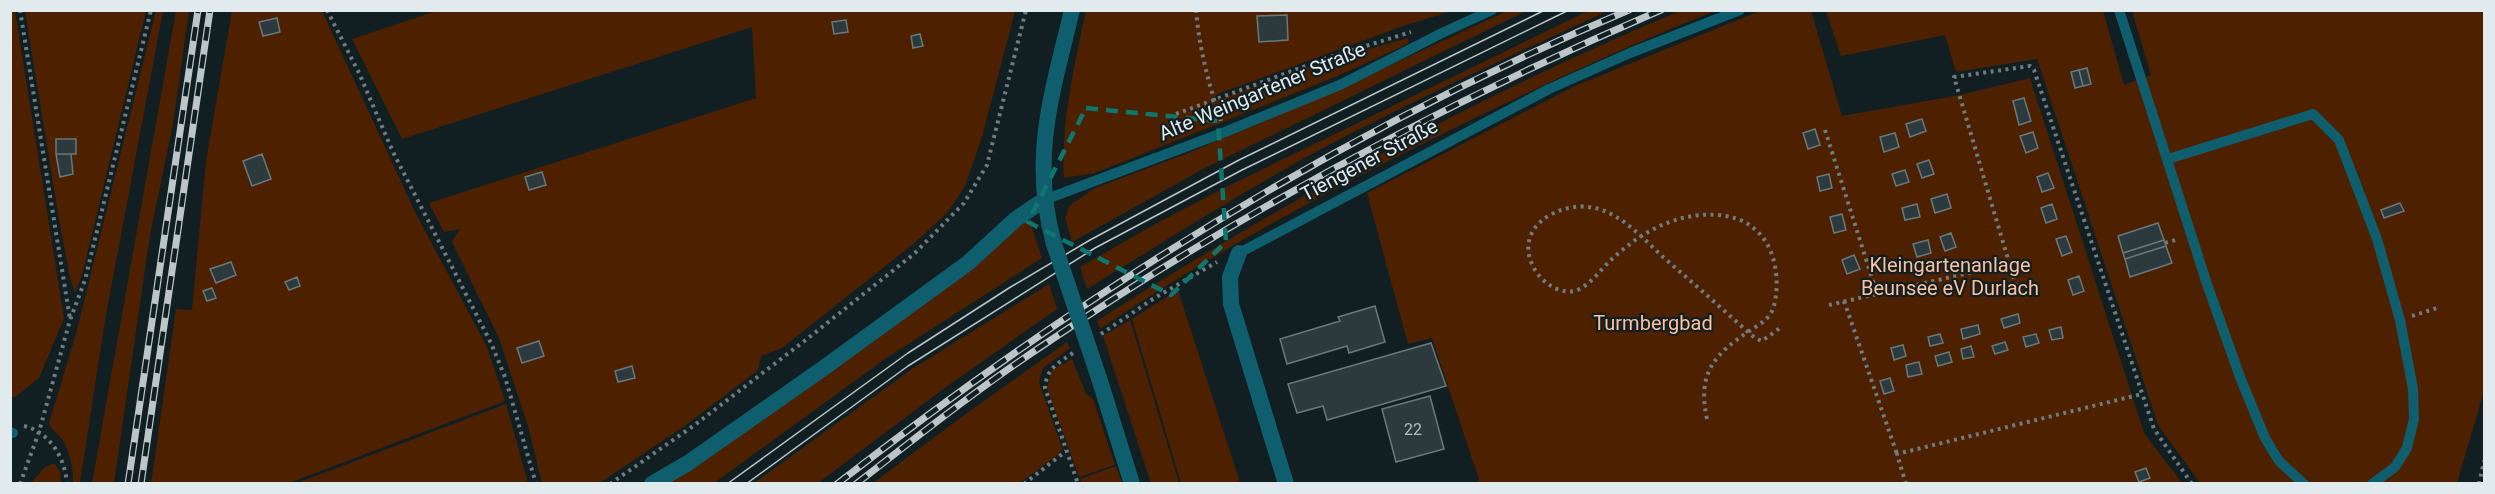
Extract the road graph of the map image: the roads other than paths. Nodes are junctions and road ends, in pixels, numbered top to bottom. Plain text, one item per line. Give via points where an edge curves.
1 (1071, 10) edge
2 (1492, 10) edge
3 (1740, 10) edge
4 (2119, 10) edge
5 (2168, 159) junction
6 (1044, 200) junction
7 (1239, 253) joint
8 (652, 483) edge
9 (1132, 483) edge
10 (1286, 483) edge
11 (2304, 483) edge
12 (2372, 483) edge

1 - 6 street via 1045,126
2 - 6 lane, Alte Weingartener Straße via 1342,84
3 - 7 lane, Tiengener Straße via 1549,89
4 - 5 lane
5 - 11 lane via 2207,284 2257,420 2280,461
5 - 12 lane via 2313,114 2339,140 2377,239 2400,320 2413,388 2414,419 2407,448 2395,467
6 - 8 street via 1016,219 968,263 825,367 688,463
6 - 9 street, bridge via 1054,244
7 - 10 street via 1230,277 1231,304

